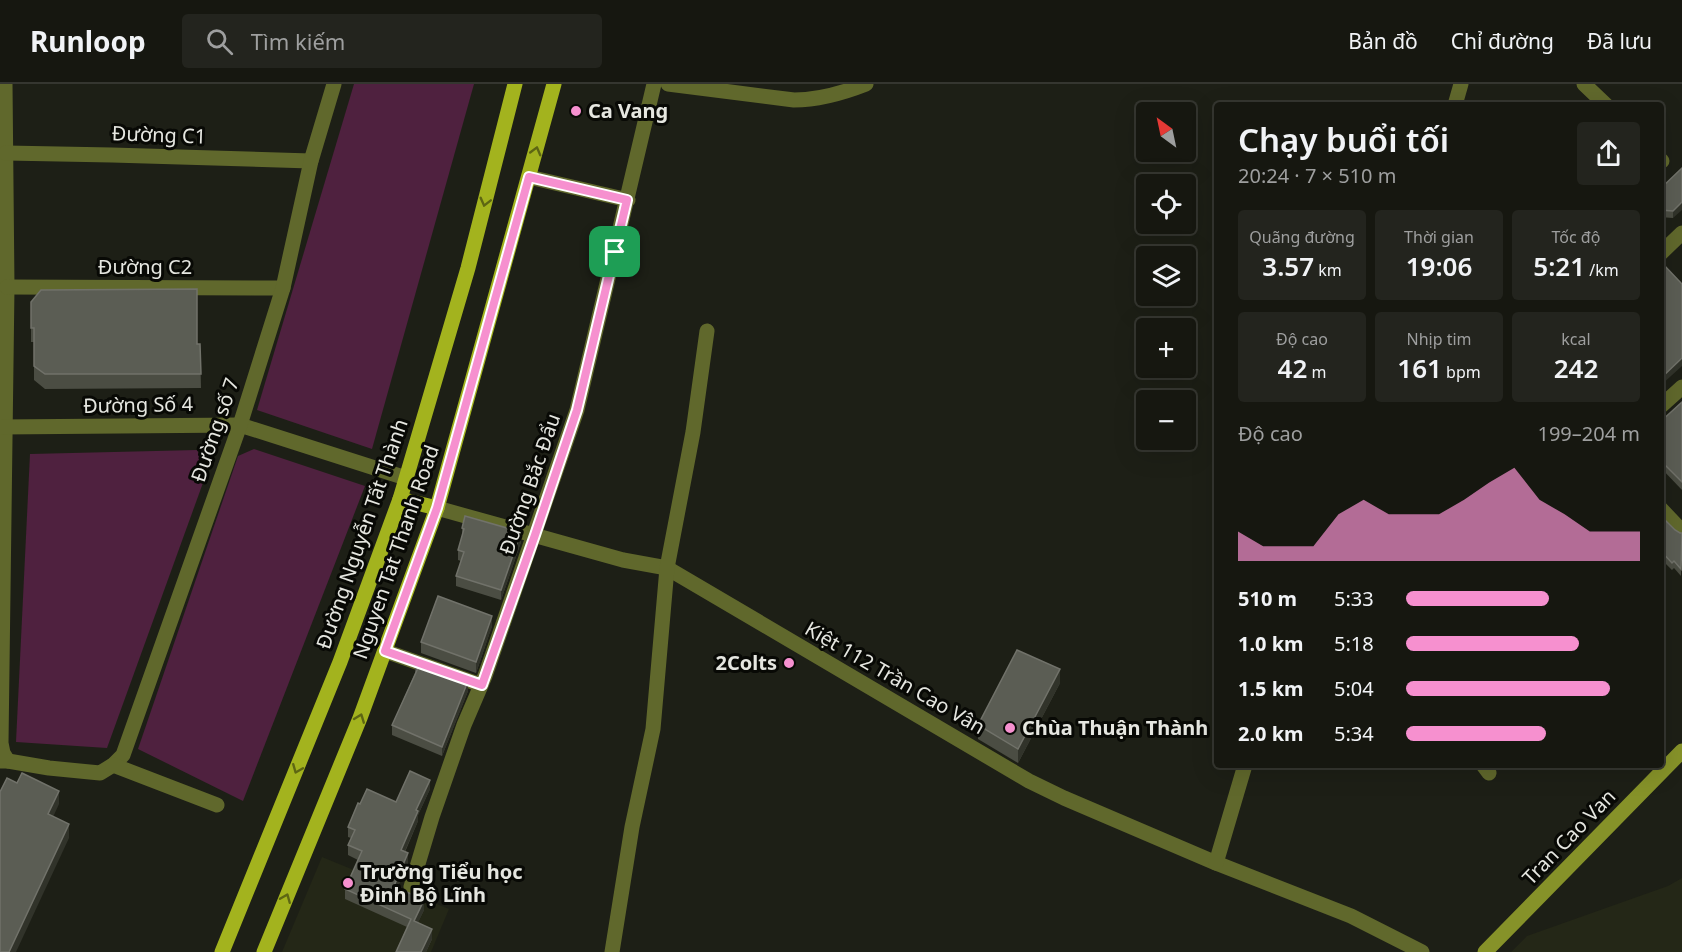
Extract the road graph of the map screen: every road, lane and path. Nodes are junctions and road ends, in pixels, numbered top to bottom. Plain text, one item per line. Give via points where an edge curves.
1 (5, 84) edge
2 (334, 84) edge
3 (515, 84) edge
4 (554, 84) edge
5 (654, 84) edge
6 (668, 84) edge
7 (866, 84) edge
8 (1461, 84) edge
9 (1584, 84) edge
10 (1456, 102) edge
11 (1603, 102) edge
12 (6, 153) junction
13 (311, 161) junction
14 (529, 177) junction
15 (627, 200) junction
16 (1682, 233) edge
17 (1664, 248) edge
18 (7, 287) junction
19 (283, 288) junction
20 (708, 331) dead end
21 (1682, 387) edge
22 (1664, 403) edge
23 (240, 425) junction
24 (2, 427) edge
25 (406, 478) junction
26 (400, 499) junction
27 (437, 508) junction
28 (1664, 512) edge
29 (1682, 531) edge
30 (535, 535) junction
31 (667, 568) junction
32 (385, 651) junction
33 (482, 685) junction
34 (1682, 752) edge
35 (4, 761) edge
36 (1244, 768) edge
37 (107, 769) junction
38 (217, 805) dead end
39 (1216, 863) junction
40 (411, 886) dead end
41 (222, 952) edge
42 (264, 952) edge
43 (612, 952) edge
44 (1422, 952) edge
45 (1485, 952) edge

1 - 12 street
2 - 13 street, Đường số 7
3 -> 25 main road, Đường Nguyễn Tất Thành via 468,268
14 -> 4 main road, Nguyen Tat Thanh Road
5 - 15 street, Đường Bắc Đẩu
6 - 7 street via 794,100 812,100
8 - 10 street
9 - 11 street
12 - 13 street, Đường C1
12 - 18 street
13 - 19 street, Đường số 7
14 - 15 street
14 - 27 main road, Nguyen Tat Thanh Road
15 - 30 street, Đường Bắc Đẩu via 577,410
16 - 17 street
18 - 19 street, Đường C2
18 - 24 street
19 - 23 street, Đường số 7
20 - 31 street
21 - 22 street
23 - 24 street, Đường Số 4
23 - 25 street, Đường Số 4
23 - 37 street, Đường số 7 via 126,748
24 - 35 street
25 - 26 main road, Đường Nguyễn Tất Thành
26 - 27 main road
26 -> 41 main road, Đường Nguyễn Tất Thành via 340,662
27 - 30 street, Kiệt 112 Trần Cao Vân
27 - 32 main road, Nguyen Tat Thanh Road
28 - 29 street
30 - 31 street, Kiệt 112 Trần Cao Vân
30 - 33 street, Đường Bắc Đẩu
31 - 39 street, Kiệt 112 Trần Cao Vân via 1029,781
31 - 43 street via 653,729
32 - 33 street
42 -> 32 main road, Nguyen Tat Thanh Road
33 - 40 street, Đường Bắc Đẩu via 464,725
34 - 45 main road, Tran Cao Van
35 - 37 street via 49,768
36 - 39 street
37 - 38 street
39 - 44 street, Kiệt 112 Trần Cao Vân via 1351,916

